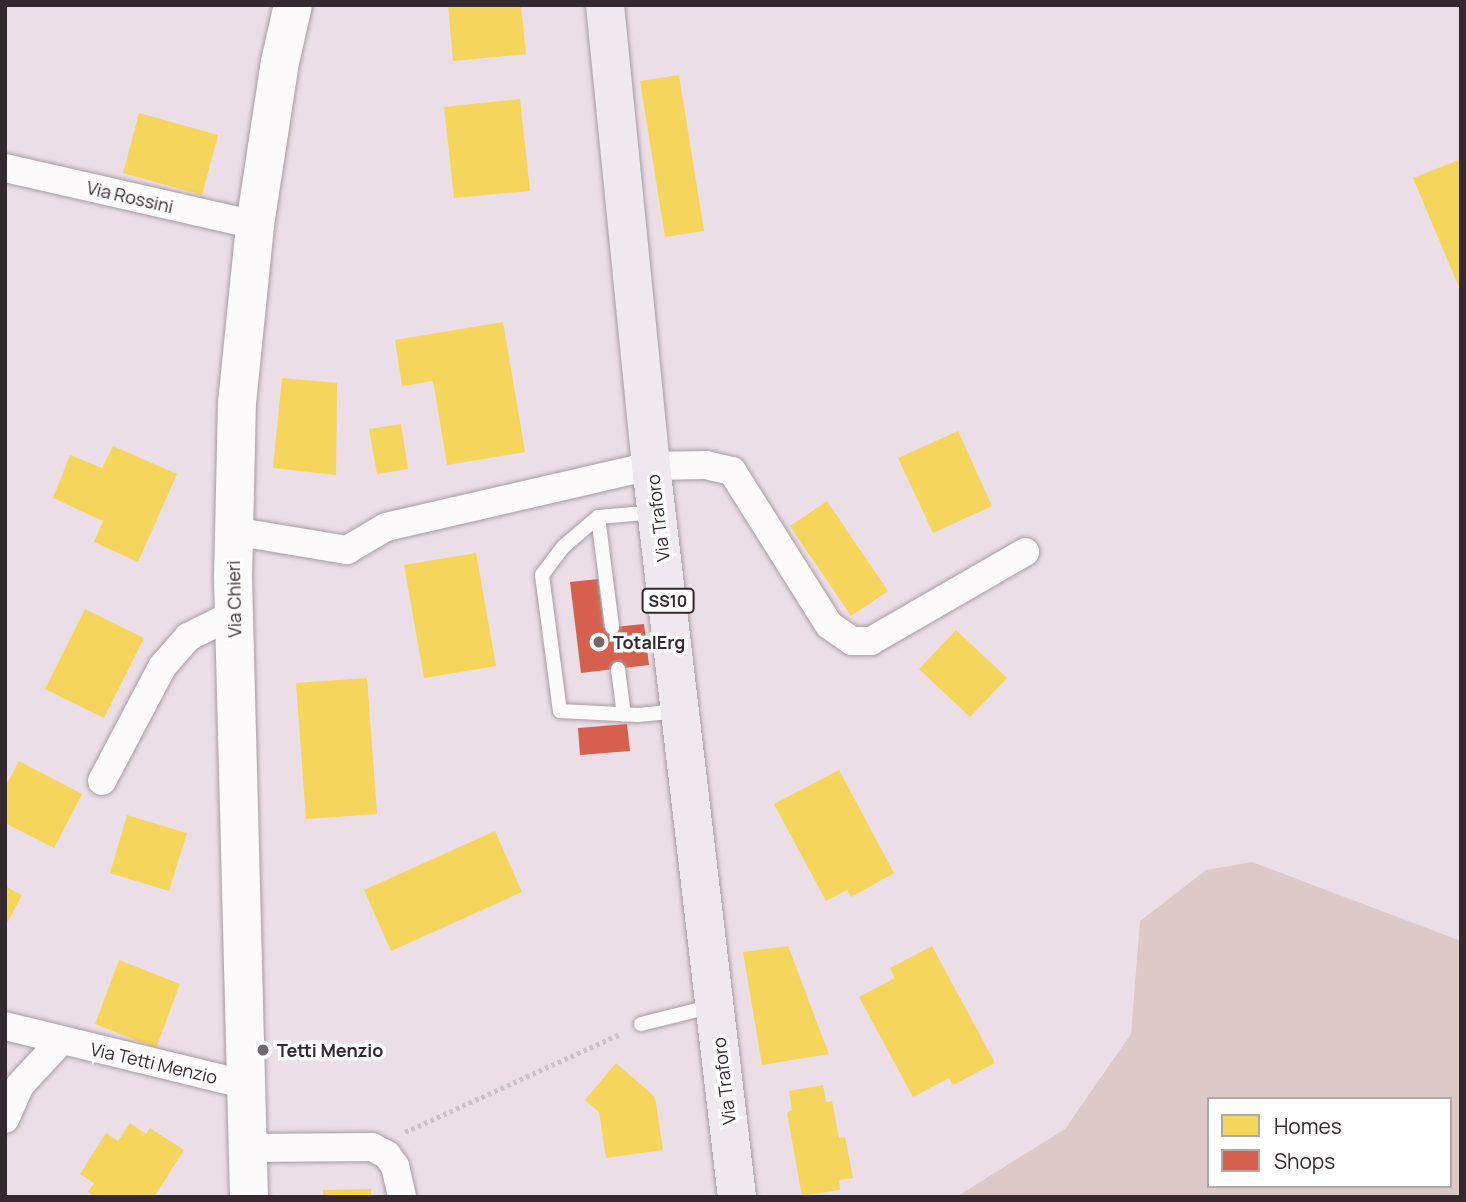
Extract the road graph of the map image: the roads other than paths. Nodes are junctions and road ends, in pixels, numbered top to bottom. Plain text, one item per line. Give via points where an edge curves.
1 (293, 5) edge
2 (606, 5) edge
3 (5, 169) edge
4 (255, 225) junction
5 (652, 466) junction
6 (657, 511) junction
7 (598, 517) junction
8 (233, 530) junction
9 (1025, 552) dead end
10 (234, 614) junction
11 (612, 627) dead end
12 (618, 669) dead end
13 (680, 711) junction
14 (624, 715) junction
15 (102, 781) dead end
16 (715, 1006) junction
17 (641, 1024) road end
18 (5, 1026) edge
19 (61, 1041) junction
20 (247, 1085) junction
21 (5, 1119) edge
22 (248, 1148) junction
23 (249, 1197) edge
24 (402, 1197) edge
25 (737, 1197) edge

1 - 4 main road, Via Chieri
2 - 5 main road, Via Traforo / SS10
3 - 4 street, Via Rossini
4 - 8 main road, Via Chieri via 237,403
5 - 6 main road, Via Traforo / SS10
5 - 8 street via 386,527 347,550
5 - 9 street via 706,465 732,471 829,625 852,641 871,641
6 - 7 lane
6 - 13 main road, Via Traforo / SS10
7 - 11 lane
7 - 14 lane via 563,548 542,575 554,670 560,710
8 - 10 main road, Via Chieri
10 - 15 street via 188,637 162,667
10 - 20 main road, Via Chieri
12 - 14 lane
13 - 14 lane
13 - 16 main road, Via Traforo / SS10
16 - 17 lane
16 - 25 main road, Via Traforo / SS10
18 - 19 street, Via Tetti Menzio
19 - 20 street, Via Tetti Menzio
19 - 21 street via 20,1085
20 - 22 main road, Via Chieri
22 - 23 main road, Via Chieri
22 - 24 street via 372,1147 387,1154 395,1166

